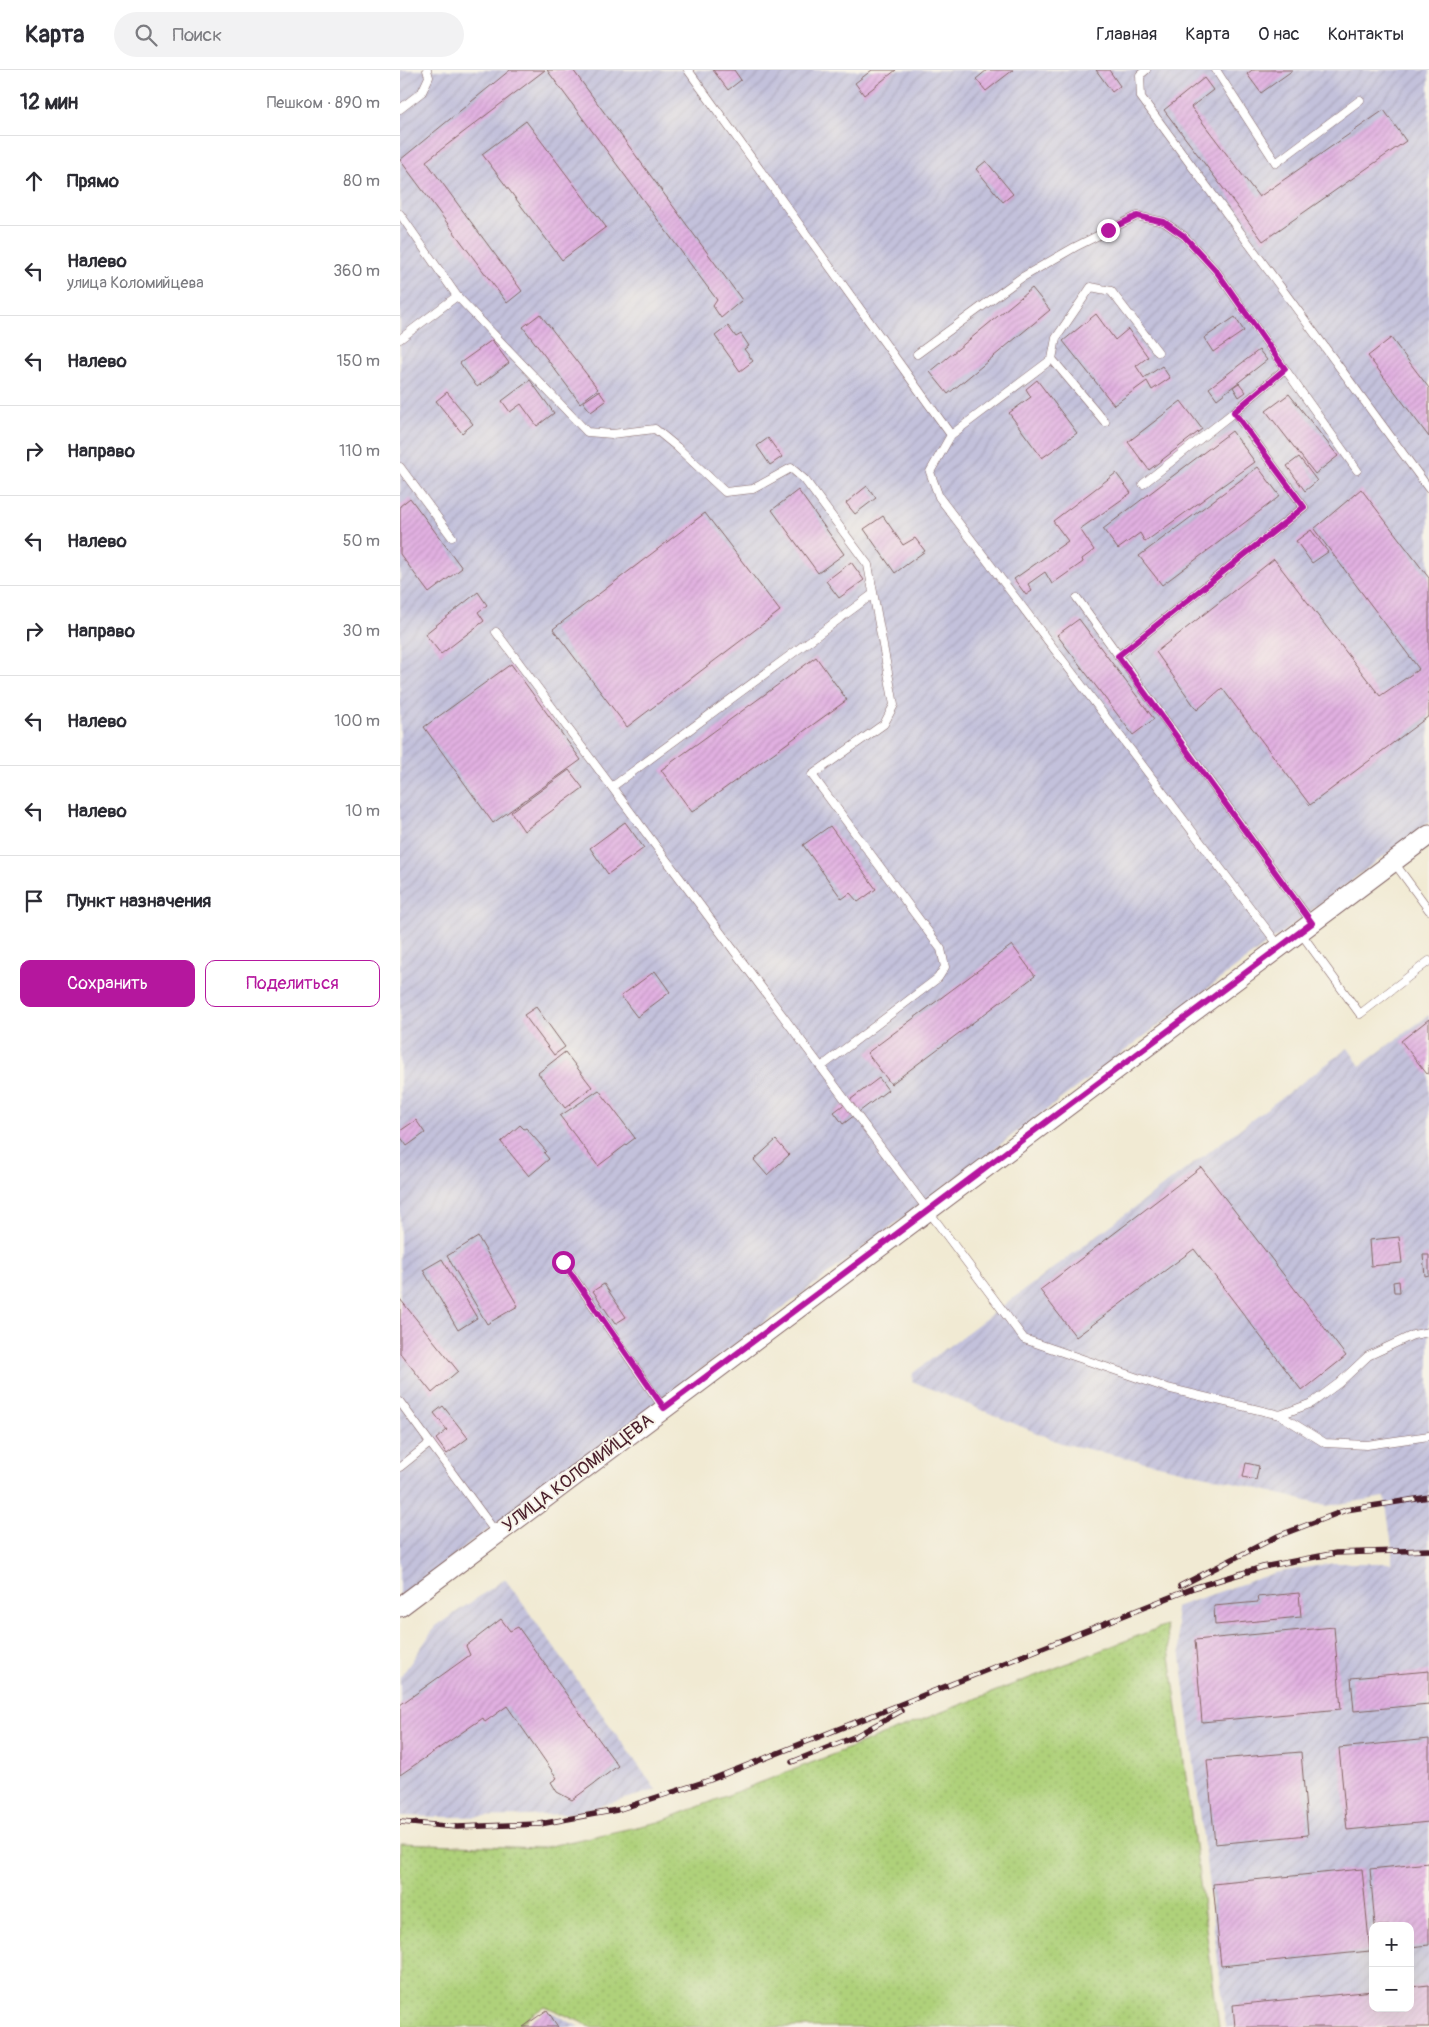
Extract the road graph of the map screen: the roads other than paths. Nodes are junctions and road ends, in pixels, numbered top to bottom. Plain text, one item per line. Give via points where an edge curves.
1 (427, 70) edge
2 (688, 70) edge
3 (1146, 70) edge
4 (1216, 70) edge
5 (1360, 100) dead end
6 (400, 109) edge
7 (400, 214) edge
8 (457, 296) junction
9 (400, 339) edge
10 (1158, 352) dead end
11 (917, 354) dead end
12 (1052, 358) junction
13 (1285, 369) junction
14 (1234, 412) junction
15 (1105, 422) dead end
16 (951, 435) junction
17 (400, 467) edge
18 (1357, 470) dead end
19 (1143, 484) dead end
20 (1429, 489) edge
21 (452, 537) dead end
22 (873, 594) junction
23 (1076, 598) dead end
24 (496, 632) dead end
25 (1118, 656) junction
26 (612, 786) junction
27 (1429, 835) edge
28 (1393, 862) junction
29 (1429, 910) edge
30 (1306, 927) junction
31 (1280, 947) junction
32 (1429, 961) edge
33 (821, 1067) junction
34 (928, 1210) junction
35 (563, 1262) dead end
36 (1429, 1332) edge
37 (400, 1402) edge
38 (664, 1408) junction
39 (1280, 1415) junction
40 (1429, 1436) edge
41 (430, 1443) junction
42 (400, 1467) edge
43 (496, 1534) junction
44 (400, 1607) edge

1 - 6 lane via 429,76 422,92
2 - 16 lane
3 - 20 lane via 1140,76 1141,97
4 - 5 lane via 1276,163
7 - 8 lane
8 - 9 lane
8 - 22 lane via 587,432 612,434 655,429 726,492 754,489 791,468 805,480 868,565
10 - 12 lane via 1111,291 1092,288 1056,338
11 - 13 lane via 1021,278 1137,216 1164,222 1184,236 1217,272
12 - 15 lane
12 - 16 lane
13 - 14 lane
13 - 18 lane
14 - 19 lane
14 - 25 lane via 1304,507
16 - 31 lane via 930,472 939,497
17 - 21 lane
22 - 26 lane
22 - 33 lane via 894,705 884,724 812,775 941,949 945,967 938,978
23 - 25 lane
24 - 26 lane
25 - 30 lane
26 - 33 lane
27 - 28 street, УЛИЦА КОЛОМИЙЦЕВА
28 - 29 lane
28 - 30 street, УЛИЦА КОЛОМИЙЦЕВА
30 - 31 street, УЛИЦА КОЛОМИЙЦЕВА
30 - 32 lane via 1360,1014
31 - 34 street, УЛИЦА КОЛОМИЙЦЕВА
33 - 34 lane
34 - 38 street, УЛИЦА КОЛОМИЙЦЕВА
34 - 39 lane via 1024,1339 1167,1388
35 - 38 lane
36 - 39 lane via 1413,1335 1368,1356 1312,1404
37 - 41 lane
38 - 43 street, УЛИЦА КОЛОМИЙЦЕВА
39 - 40 lane via 1325,1443 1366,1444
41 - 42 lane
41 - 43 lane
43 - 44 street, УЛИЦА КОЛОМИЙЦЕВА

